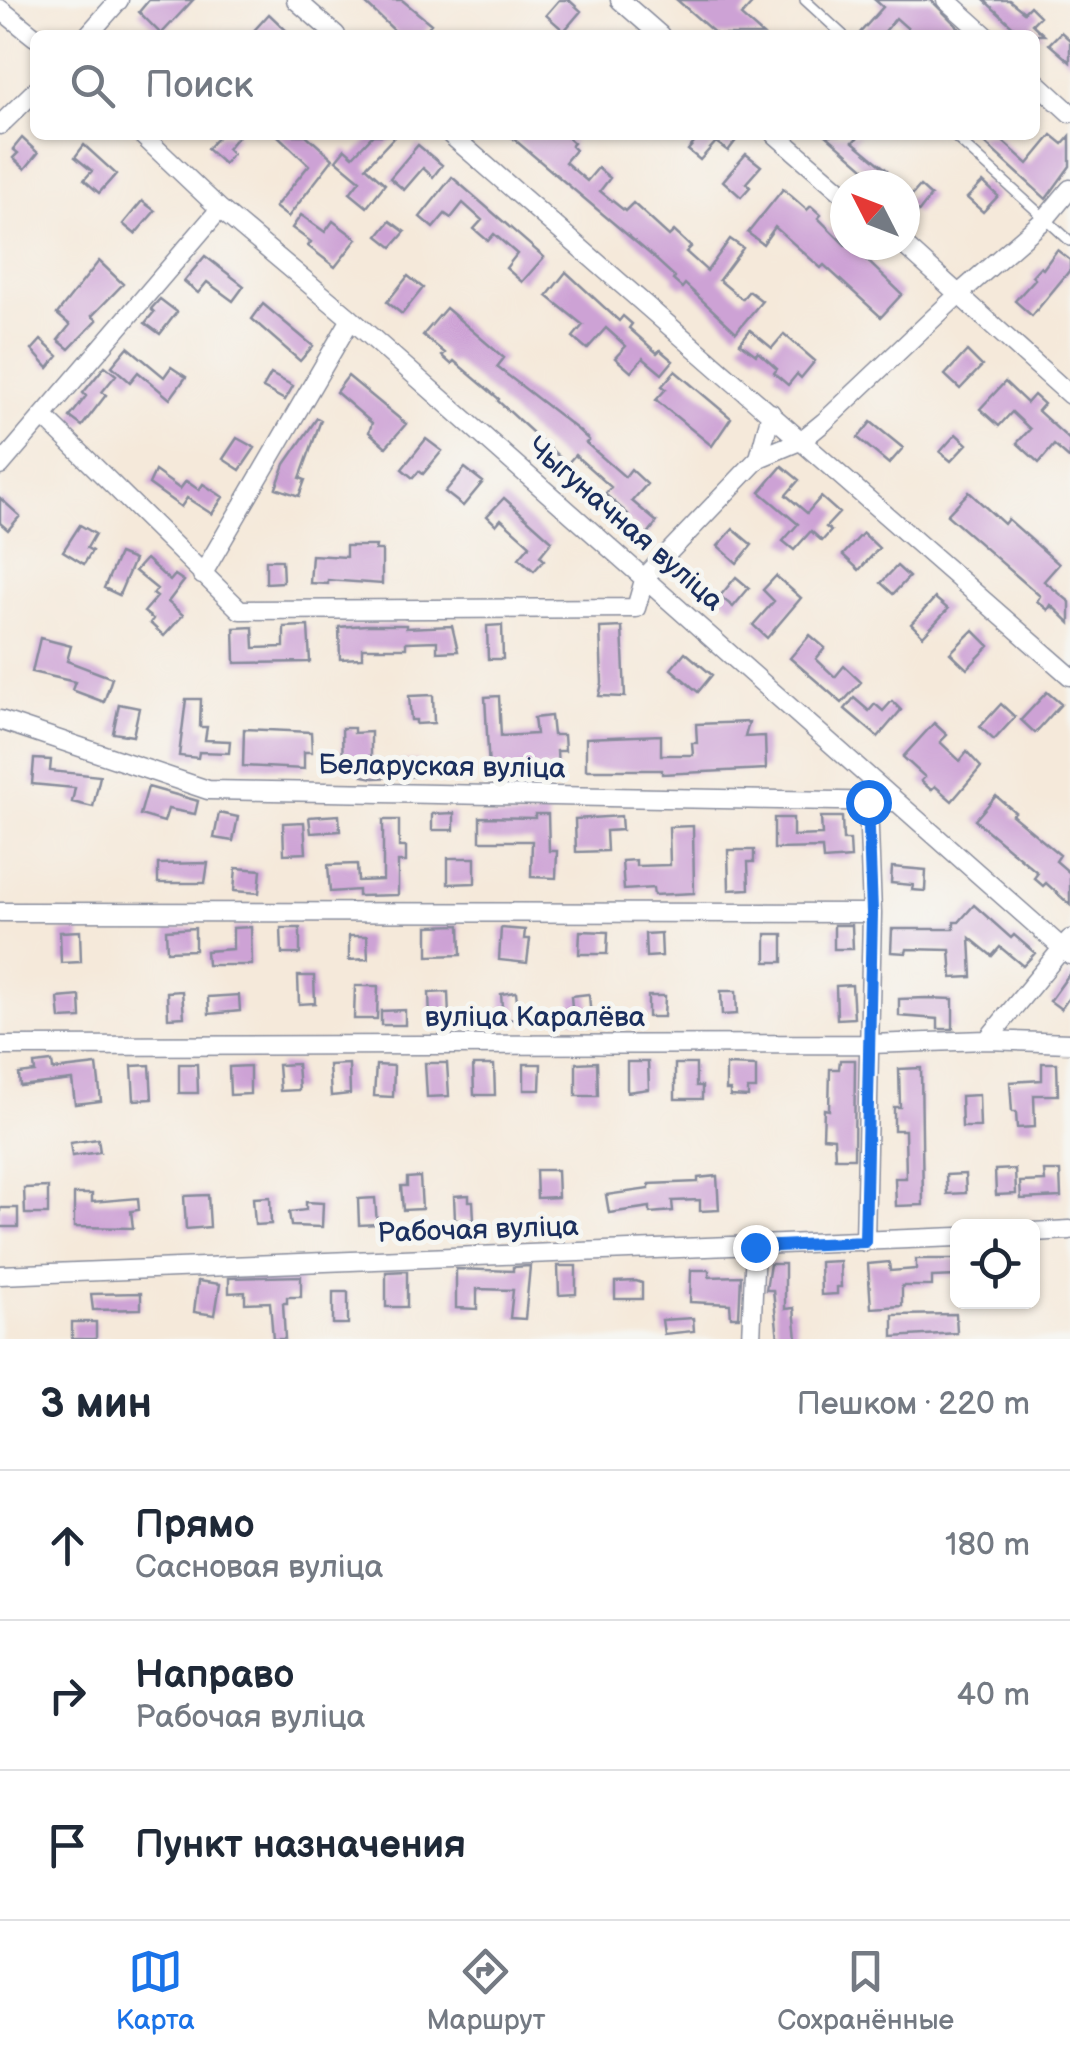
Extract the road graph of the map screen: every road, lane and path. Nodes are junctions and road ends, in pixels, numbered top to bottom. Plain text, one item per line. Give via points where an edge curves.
1 (119, 0) edge
2 (296, 0) edge
3 (620, 0) edge
4 (805, 0) edge
5 (946, 0) edge
6 (0, 9) edge
7 (92, 30) edge
8 (330, 30) edge
9 (654, 30) edge
10 (838, 30) edge
11 (979, 30) edge
12 (30, 33) edge
13 (1040, 86) edge
14 (30, 96) edge
15 (1070, 113) edge
16 (0, 126) edge
17 (147, 140) edge
18 (457, 140) edge
19 (782, 140) edge
20 (959, 140) edge
21 (830, 181) edge
22 (1070, 189) edge
23 (220, 210) junction
24 (1046, 219) junction
25 (1070, 242) edge
26 (920, 259) edge
27 (960, 294) junction
28 (351, 319) junction
29 (1070, 395) edge
30 (771, 413) junction
31 (43, 416) junction
32 (802, 440) junction
33 (759, 458) junction
34 (0, 466) edge
35 (202, 575) junction
36 (645, 577) junction
37 (1070, 676) edge
38 (0, 720) edge
39 (868, 802) junction
40 (895, 802) junction
41 (0, 912) edge
42 (872, 913) junction
43 (1068, 947) edge
44 (987, 1040) junction
45 (1070, 1042) edge
46 (870, 1044) junction
47 (0, 1046) edge
48 (1070, 1230) edge
49 (1040, 1232) edge
50 (950, 1237) edge
51 (865, 1242) junction
52 (755, 1247) junction
53 (0, 1275) edge
54 (751, 1339) edge

1 - 7 street
2 - 8 street
3 - 9 street
4 - 10 lane
5 - 11 street
6 - 12 street
13 - 15 street
14 - 16 street
17 - 23 street, Чыгуначная вуліца
18 - 30 street
19 - 21 street
20 - 24 lane
22 - 24 street
23 - 28 street, Чыгуначная вуліца
23 - 31 street
24 - 25 lane
24 - 27 street
26 - 27 street
27 - 29 street
27 - 32 street
28 - 35 street
28 - 36 street, Чыгуначная вуліца
30 - 32 street
30 - 33 street
31 - 34 street
31 - 35 street
32 - 33 street
32 - 37 street
33 - 36 street
35 - 36 street via 240,610 636,608
36 - 40 street, Чыгуначная вуліца
38 - 39 street, Беларуская вуліца via 208,790
39 - 40 street, Беларуская вуліца
39 - 42 street
40 - 43 street, Чыгуначная вуліца
41 - 42 street
42 - 46 street
43 - 44 street
44 - 45 street, вуліца Каралёва
44 - 46 street, вуліца Каралёва
46 - 47 street, вуліца Каралёва
46 - 51 street
48 - 49 street
50 - 51 street, Рабочая вуліца
51 - 52 street, Рабочая вуліца
52 - 53 street, Рабочая вуліца
52 - 54 street

